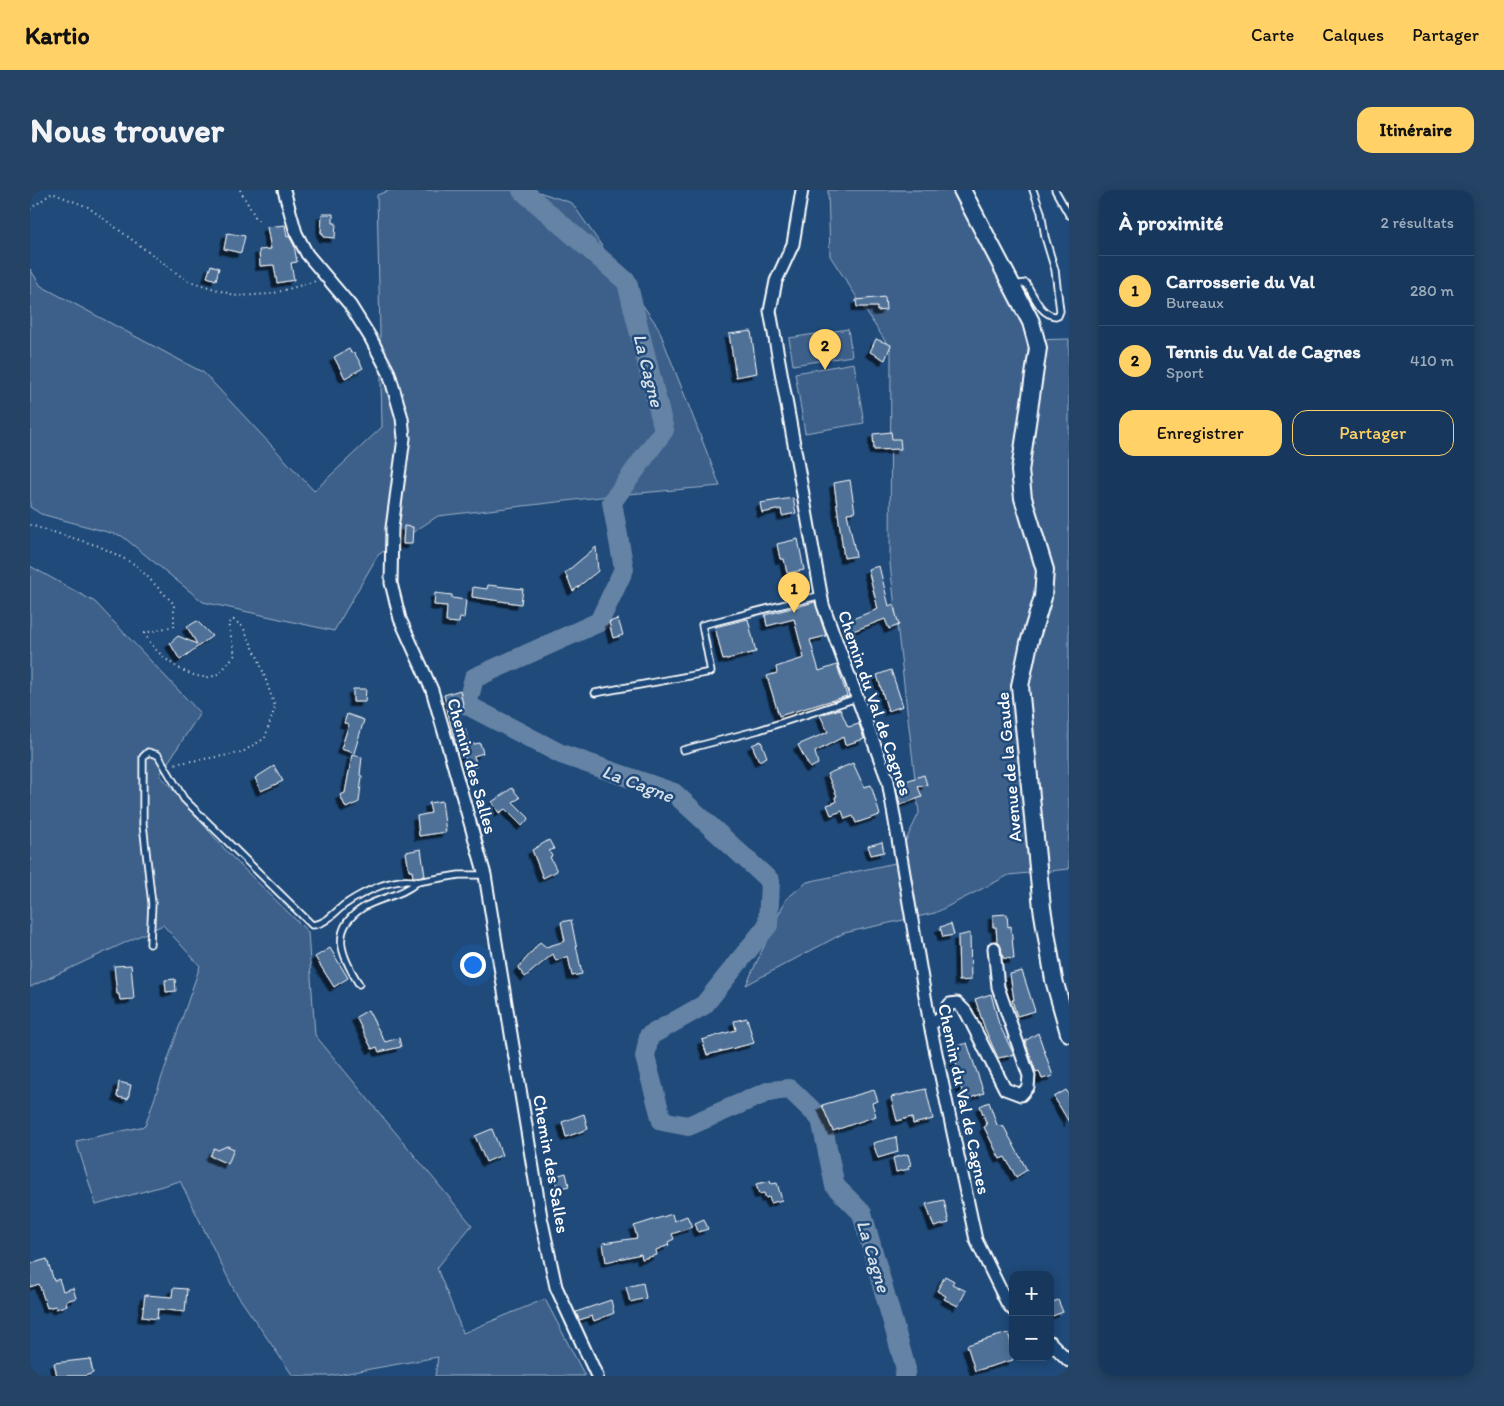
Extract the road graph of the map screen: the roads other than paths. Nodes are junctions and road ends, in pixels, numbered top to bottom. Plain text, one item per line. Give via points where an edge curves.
1 (284, 190) edge
2 (802, 190) edge
3 (962, 190) edge
4 (1033, 190) edge
5 (1055, 190) edge
6 (1069, 215) edge
7 (1012, 286) junction
8 (822, 595) junction
9 (594, 694) dead end
10 (857, 698) junction
11 (683, 750) dead end
12 (485, 875) junction
13 (417, 882) junction
14 (150, 944) dead end
15 (994, 948) dead end
16 (359, 984) dead end
17 (930, 1025) junction
18 (1069, 1033) edge
19 (1009, 1305) edge
20 (1054, 1346) edge
21 (1069, 1361) edge
22 (597, 1376) edge

1 - 12 street, Chemin des Salles via 296,233 307,254 350,305 389,373 402,418 404,438 392,528 392,583 400,619 432,690
2 - 8 street, Chemin du Val de Cagnes via 793,244 776,281 770,311
3 - 7 street, Avenue de la Gaude
4 - 7 lane via 1055,270 1058,316 1044,313 1026,283
5 - 6 lane
7 - 18 street, Avenue de la Gaude via 1031,322 1038,348 1020,472 1023,498 1045,570 1043,597 1020,686 1042,908 1054,980
8 - 9 lane via 702,625 711,672
8 - 10 street, Chemin du Val de Cagnes
10 - 11 lane
10 - 17 street, Chemin du Val de Cagnes via 888,781
12 - 13 lane via 459,875
12 - 22 street, Chemin des Salles via 556,1288
13 - 14 lane via 389,884 366,892 320,924 312,925 184,799 158,755 148,752 143,757 143,824 152,904
13 - 16 lane via 409,889 364,908 347,923 340,946
15 - 17 street via 998,987 1029,1076 1028,1087 1021,1095 1004,1090 966,1012 957,1003 950,1004 942,1017
17 - 19 street, Chemin du Val de Cagnes via 976,1240
20 - 21 street

